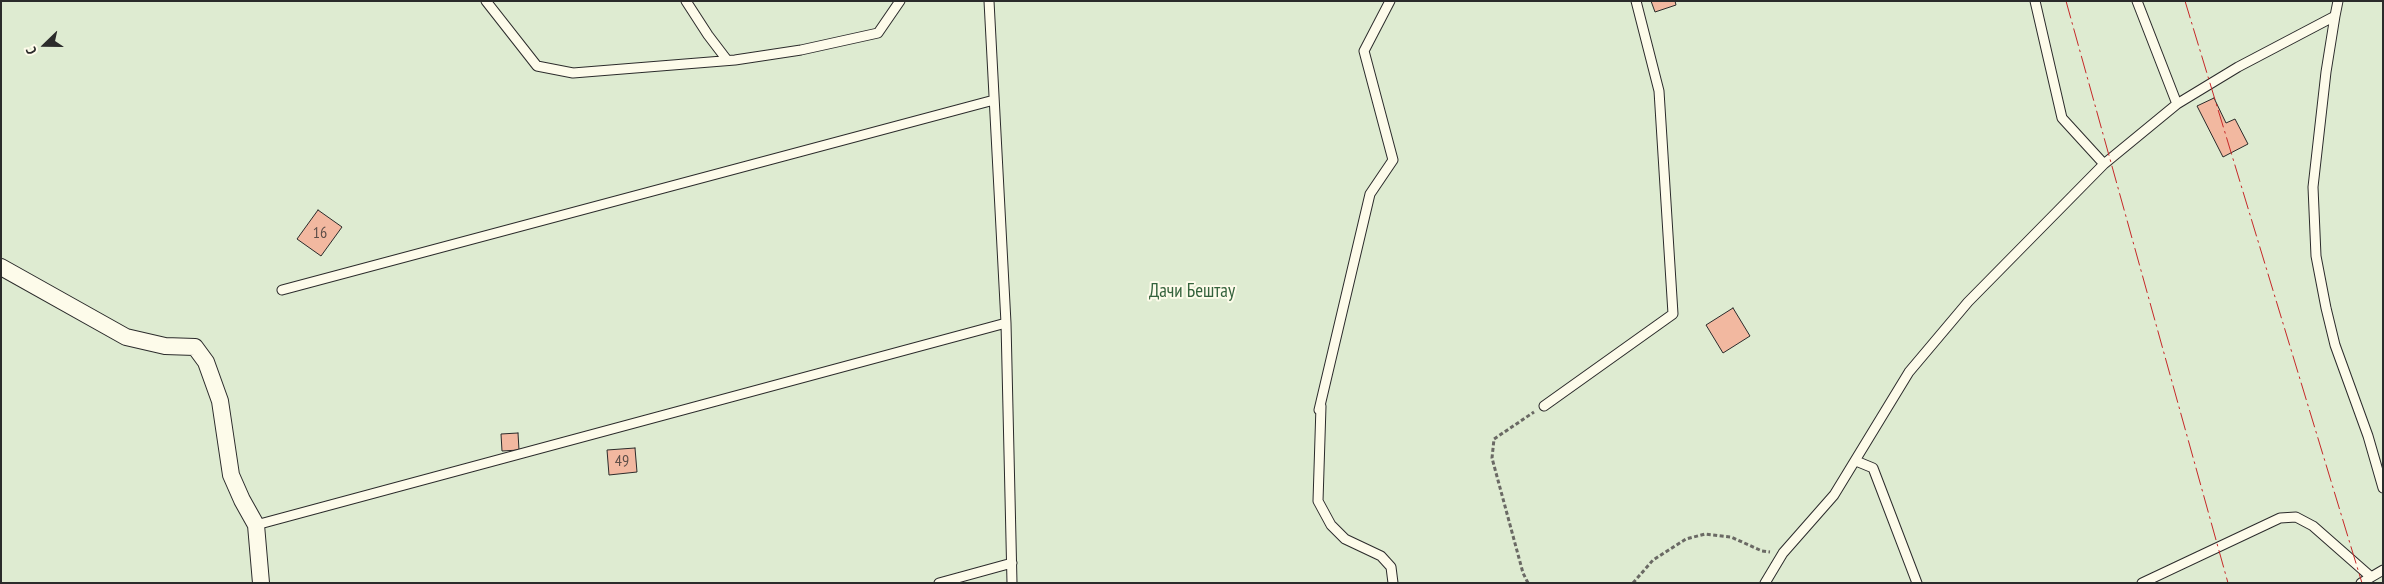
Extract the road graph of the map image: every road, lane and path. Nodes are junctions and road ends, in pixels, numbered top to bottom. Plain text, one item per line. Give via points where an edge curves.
1 (486, 1) edge
2 (686, 1) edge
3 (900, 1) edge
4 (989, 1) edge
5 (1390, 1) edge
6 (1636, 1) edge
7 (2035, 1) edge
8 (2137, 1) edge
9 (2338, 1) edge
10 (2335, 16) junction
11 (727, 60) junction
12 (994, 100) junction
13 (2177, 104) junction
14 (2104, 164) junction
15 (1, 267) edge
16 (282, 290) dead end
17 (1006, 323) junction
18 (1544, 406) joint
19 (1856, 461) junction
20 (2383, 488) edge
21 (256, 525) junction
22 (1783, 553) junction
23 (1012, 563) junction
24 (2383, 570) edge
25 (2371, 577) junction
26 (261, 583) edge
27 (939, 583) edge
28 (1012, 583) edge
29 (1394, 583) edge
30 (1528, 583) edge
31 (1633, 583) edge
32 (1766, 583) edge
33 (1918, 583) edge
34 (2142, 583) edge
35 (2361, 583) edge

1 - 11 lane via 537,66 573,73
2 - 11 lane
3 - 11 lane via 878,33 801,50
4 - 12 lane
5 - 29 lane via 1364,52 1393,160 1370,194 1320,408 1318,501 1331,525 1345,539 1381,556 1391,567
6 - 18 lane via 1659,92 1673,314
7 - 14 lane via 2062,118
8 - 13 lane
9 - 10 lane
10 - 13 lane via 2238,67
10 - 20 lane via 2313,187 2316,256 2335,345
12 - 16 lane
12 - 17 lane
13 - 14 lane
14 - 19 lane via 1968,302 1909,372
15 - 21 street via 126,337 165,346 195,347 206,362 220,401 231,475
17 - 21 lane
17 - 23 lane
18 - 30 path via 1494,439 1492,458
19 - 22 lane via 1834,494
19 - 33 lane via 1873,468
21 - 26 street
22 - 31 path via 1762,551 1731,538 1705,534 1686,539 1653,560
22 - 32 lane
23 - 27 lane
23 - 28 lane
24 - 25 lane
25 - 34 lane via 2314,526 2296,517 2280,518
25 - 35 lane

